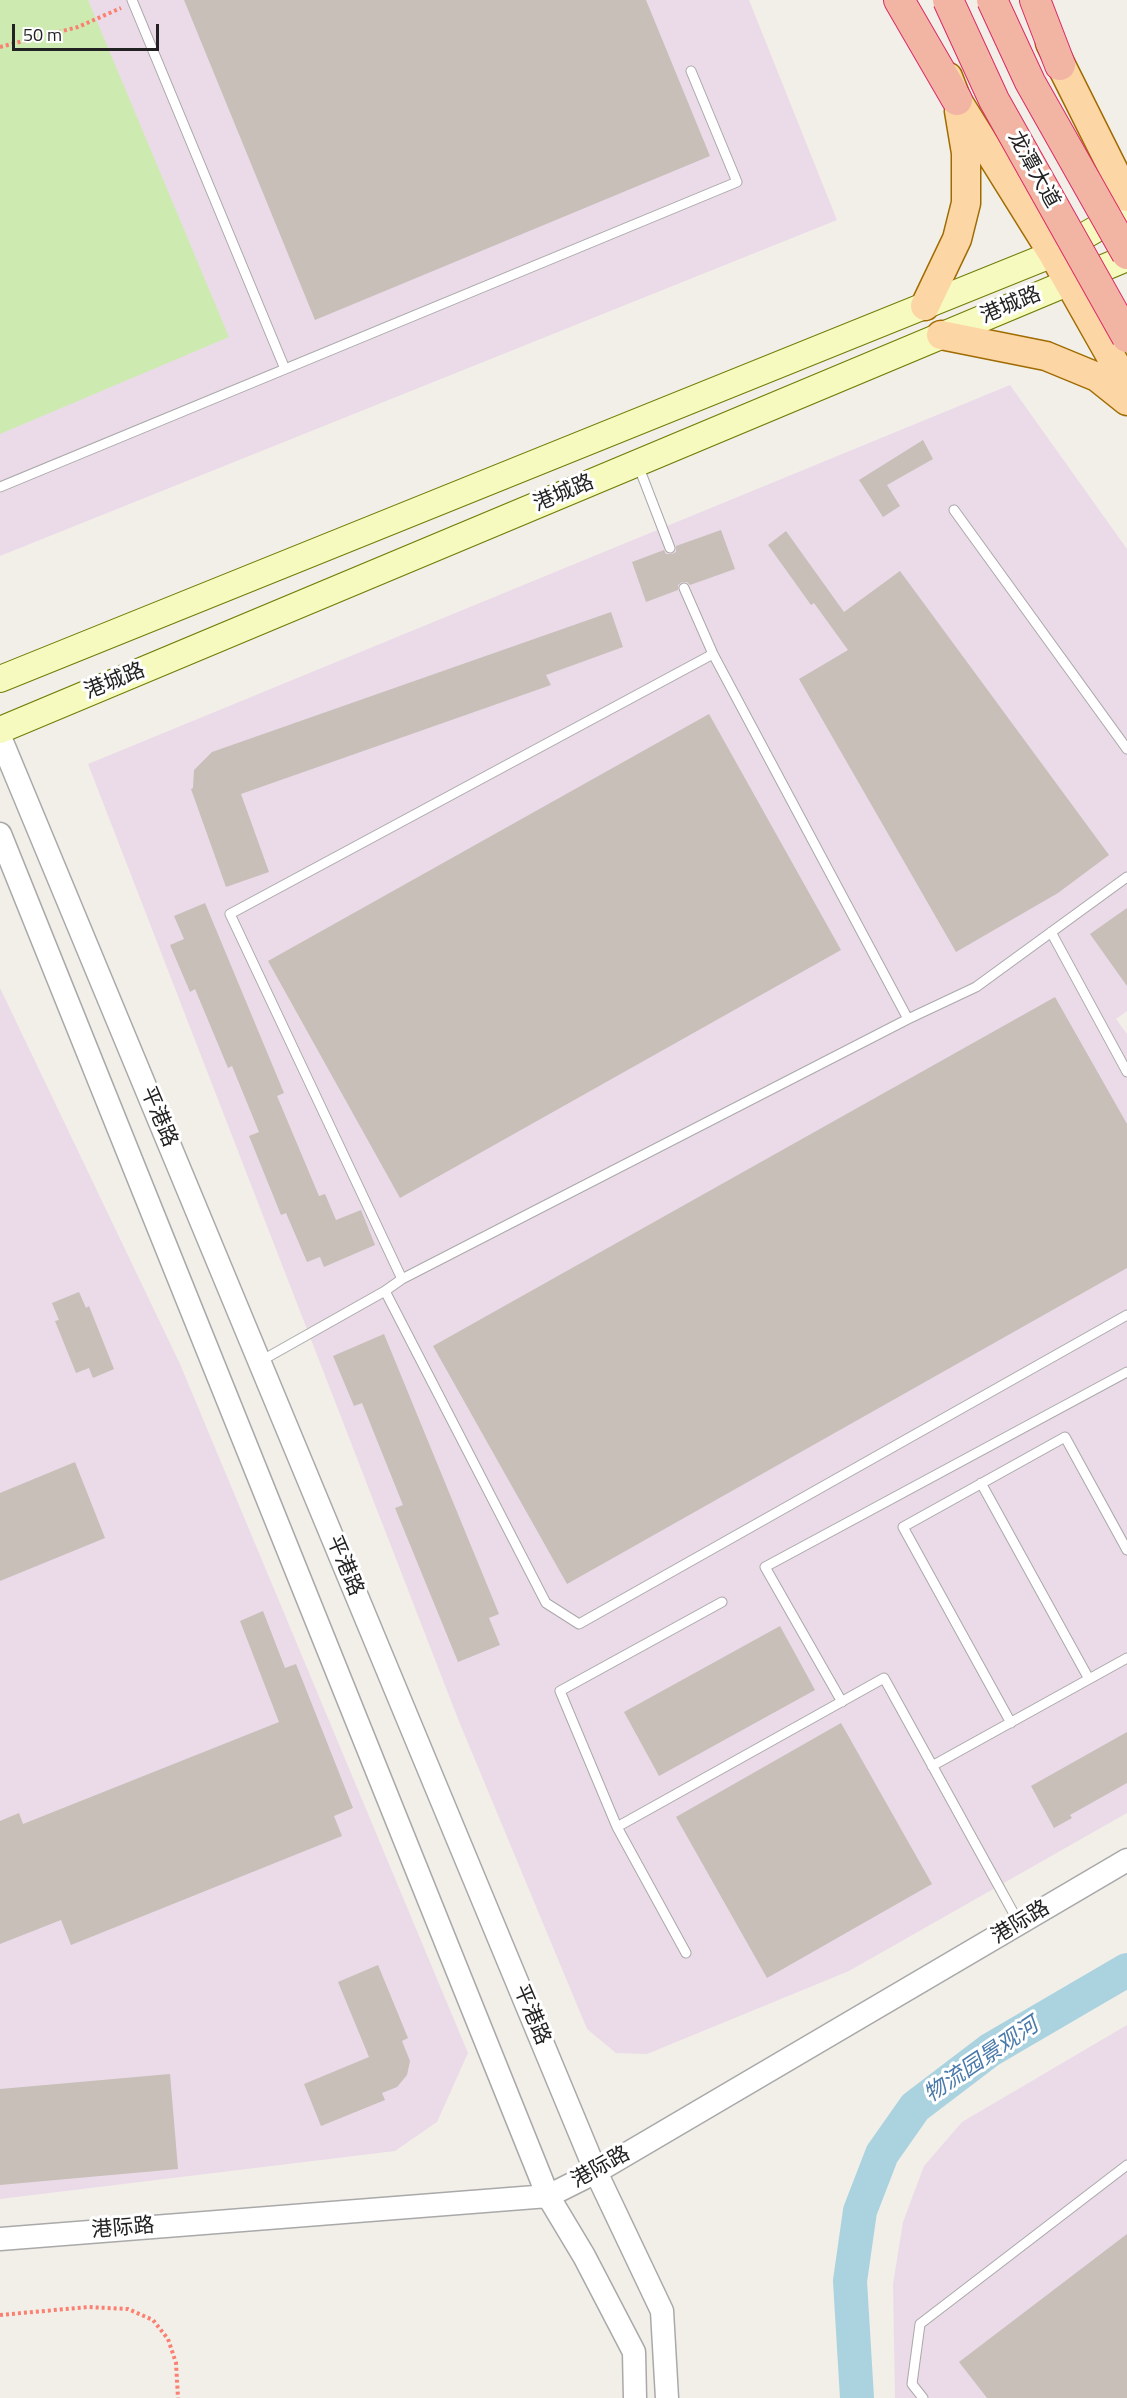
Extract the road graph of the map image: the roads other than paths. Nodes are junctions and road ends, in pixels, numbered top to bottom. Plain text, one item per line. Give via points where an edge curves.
1 (900, 0) edge
2 (916, 0) edge
3 (948, 0) edge
4 (992, 0) edge
5 (1028, 0) edge
6 (1035, 0) edge
7 (132, 1) edge
8 (1060, 64) junction
9 (691, 71) dead end
10 (957, 100) junction
11 (1127, 197) edge
12 (1127, 211) edge
13 (1053, 254) junction
14 (1127, 256) edge
15 (1068, 282) junction
16 (925, 306) junction
17 (941, 335) junction
18 (1127, 337) edge
19 (285, 369) junction
20 (1127, 385) edge
21 (1127, 401) edge
22 (638, 463) junction
23 (0, 487) edge
24 (954, 510) dead end
25 (670, 548) dead end
26 (684, 588) dead end
27 (713, 654) junction
28 (0, 679) edge
29 (0, 730) edge
30 (0, 737) edge
31 (1127, 749) edge
32 (0, 834) edge
33 (1127, 876) edge
34 (1051, 932) junction
35 (908, 1019) junction
36 (1127, 1072) edge
37 (402, 1279) junction
38 (385, 1291) junction
39 (1127, 1316) edge
40 (260, 1362) junction
41 (1127, 1372) edge
42 (981, 1483) junction
43 (1127, 1550) edge
44 (722, 1602) dead end
45 (1127, 1658) edge
46 (1089, 1679) junction
47 (842, 1702) junction
48 (1011, 1723) junction
49 (932, 1766) junction
50 (617, 1827) junction
51 (1127, 1860) edge
52 (1019, 1924) junction
53 (686, 1953) dead end
54 (1127, 2165) edge
55 (596, 2172) junction
56 (548, 2196) junction
57 (0, 2239) edge
58 (635, 2398) edge
59 (667, 2398) edge
60 (923, 2398) edge

1 - 10 highway
2 - 10 main road
3 - 18 highway, 龙潭大道, bridge via 994,100
4 - 14 highway, 龙潭大道, bridge via 1030,82
5 - 8 main road
6 - 8 highway
7 - 19 lane
8 - 11 main road
9 - 19 lane via 737,183
10 - 13 main road
10 - 16 main road via 966,153 966,203 957,239
12 - 13 main road
13 - 15 main road
13 - 16 main road
14 - 15 main road, 港城路
15 - 17 main road, 港城路
15 - 20 main road
16 - 28 main road
17 - 21 main road via 1046,356 1097,377
17 - 22 main road, 港城路
19 - 23 lane
22 - 25 lane
22 - 29 main road, 港城路
24 - 31 lane
26 - 27 lane
27 - 35 lane
27 - 37 lane via 230,914
30 - 40 street, 平港路
32 - 56 street, 平港路
33 - 34 lane
34 - 35 lane via 976,987
34 - 36 lane
35 - 37 lane
37 - 38 lane
38 - 39 lane via 546,1603 579,1624
38 - 40 lane
40 - 55 street, 平港路
41 - 47 lane via 765,1567
42 - 43 lane via 1065,1437
42 - 46 lane
42 - 48 lane via 903,1527
44 - 50 lane via 560,1691
45 - 46 lane
46 - 48 lane
47 - 49 lane via 884,1678
47 - 50 lane
48 - 49 lane
49 - 52 lane
50 - 53 lane
51 - 52 street, 港际路
52 - 55 street, 港际路
54 - 60 lane via 920,2324 912,2384
55 - 56 street, 港际路
55 - 59 street, 平港路 via 662,2311
56 - 57 street, 港际路
56 - 58 street, 平港路 via 634,2352

